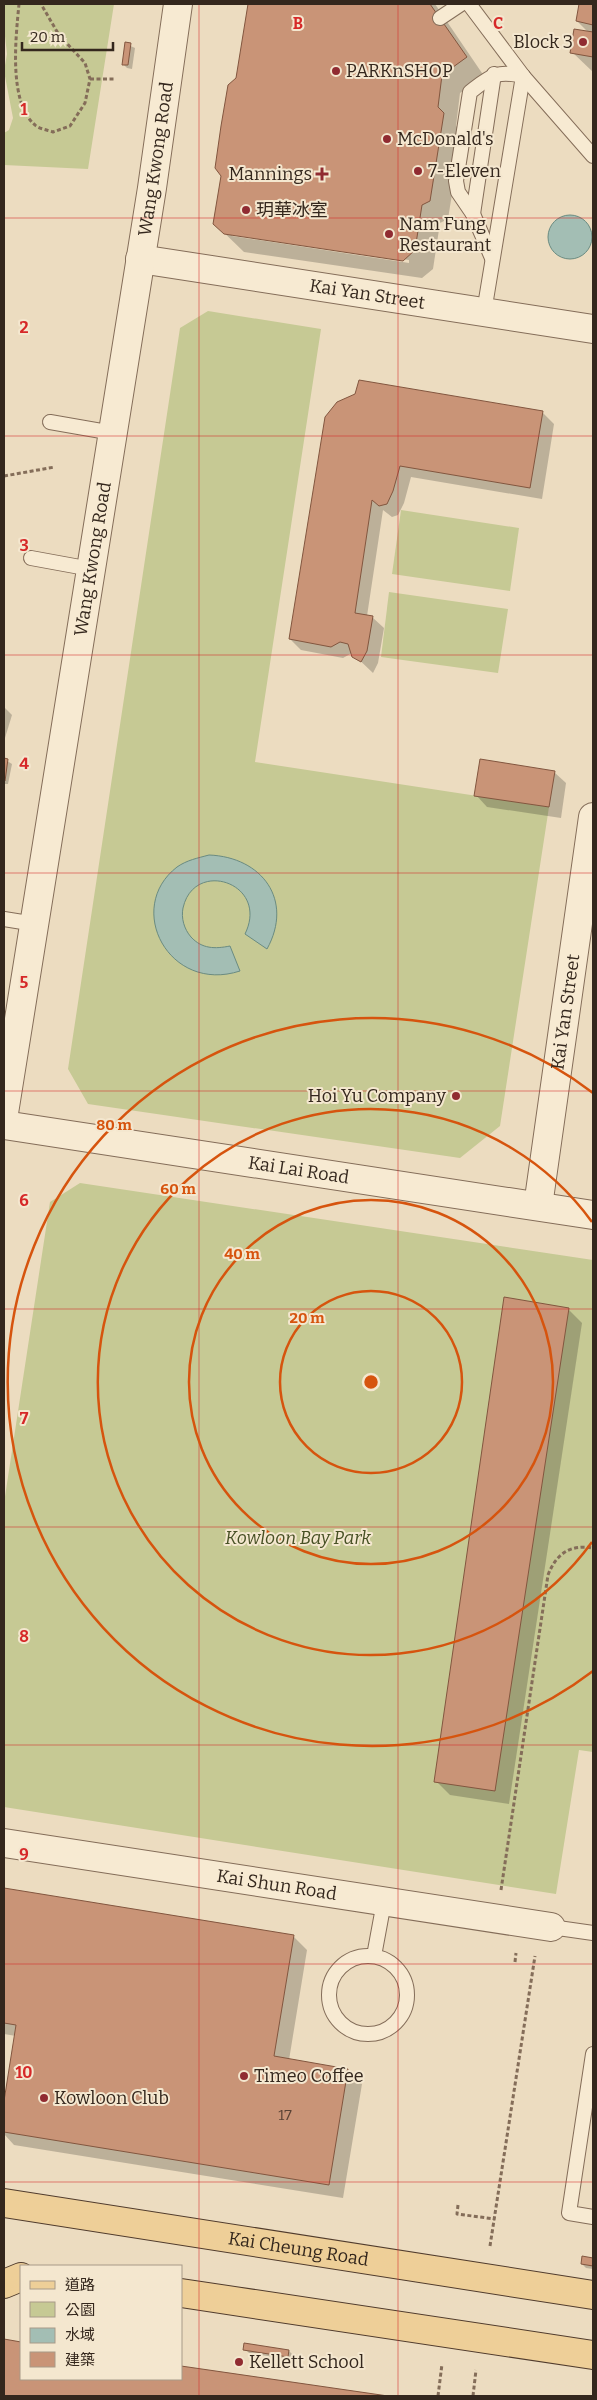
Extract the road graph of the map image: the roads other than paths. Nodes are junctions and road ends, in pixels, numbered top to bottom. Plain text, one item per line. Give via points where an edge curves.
1 (178, 4) edge
2 (461, 4) edge
3 (469, 4) edge
4 (440, 18) dead end
5 (494, 74) junction
6 (523, 76) junction
7 (593, 156) edge
8 (474, 214) junction
9 (140, 259) junction
10 (493, 259) junction
11 (484, 312) junction
12 (593, 329) edge
13 (50, 422) dead end
14 (113, 433) junction
15 (31, 558) dead end
16 (91, 569) junction
17 (593, 817) edge
18 (4, 918) edge
19 (35, 924) junction
20 (4, 1113) edge
21 (4, 1125) edge
22 (538, 1206) junction
23 (593, 1215) edge
24 (4, 1843) edge
25 (384, 1902) junction
26 (551, 1927) joint
27 (593, 1934) edge
28 (374, 1956) junction
29 (593, 2054) edge
30 (7, 2201) edge
31 (593, 2217) edge
32 (4, 2267) edge
33 (20, 2270) edge
34 (20, 2277) edge
35 (4, 2284) edge
36 (182, 2293) edge
37 (593, 2295) edge
38 (593, 2356) edge

1 - 9 street, Wang Kwong Road
2 - 4 lane
3 - 6 lane
5 - 6 lane via 507,72
5 - 8 lane
5 - 8 lane via 470,92 456,181 458,192
6 - 7 lane
6 - 10 lane
8 - 10 lane
9 - 11 street, Kai Yan Street
9 - 14 street, Wang Kwong Road
10 - 11 lane
11 - 12 street, Kai Yan Street
13 - 14 lane
14 - 16 street, Wang Kwong Road
15 - 16 lane
16 - 19 street, Wang Kwong Road
17 - 22 street, Kai Yan Street
18 - 19 lane
19 - 20 street, Wang Kwong Road
21 - 22 street, Kai Lai Road
22 - 23 street, Kai Lai Road
24 - 25 street, Kai Shun Road
25 - 26 street, Kai Shun Road
25 - 28 lane
26 - 27 lane
28 - 28 lane via 387,1960 398,1969 405,1980 407,1993 400,2018 390,2027 366,2034 342,2025 329,2003 328,1990 339,1967 361,1956
29 - 31 lane via 568,2213
30 - 37 main road, Kai Cheung Road
32 - 33 main road
34 - 35 main road
36 - 38 main road

